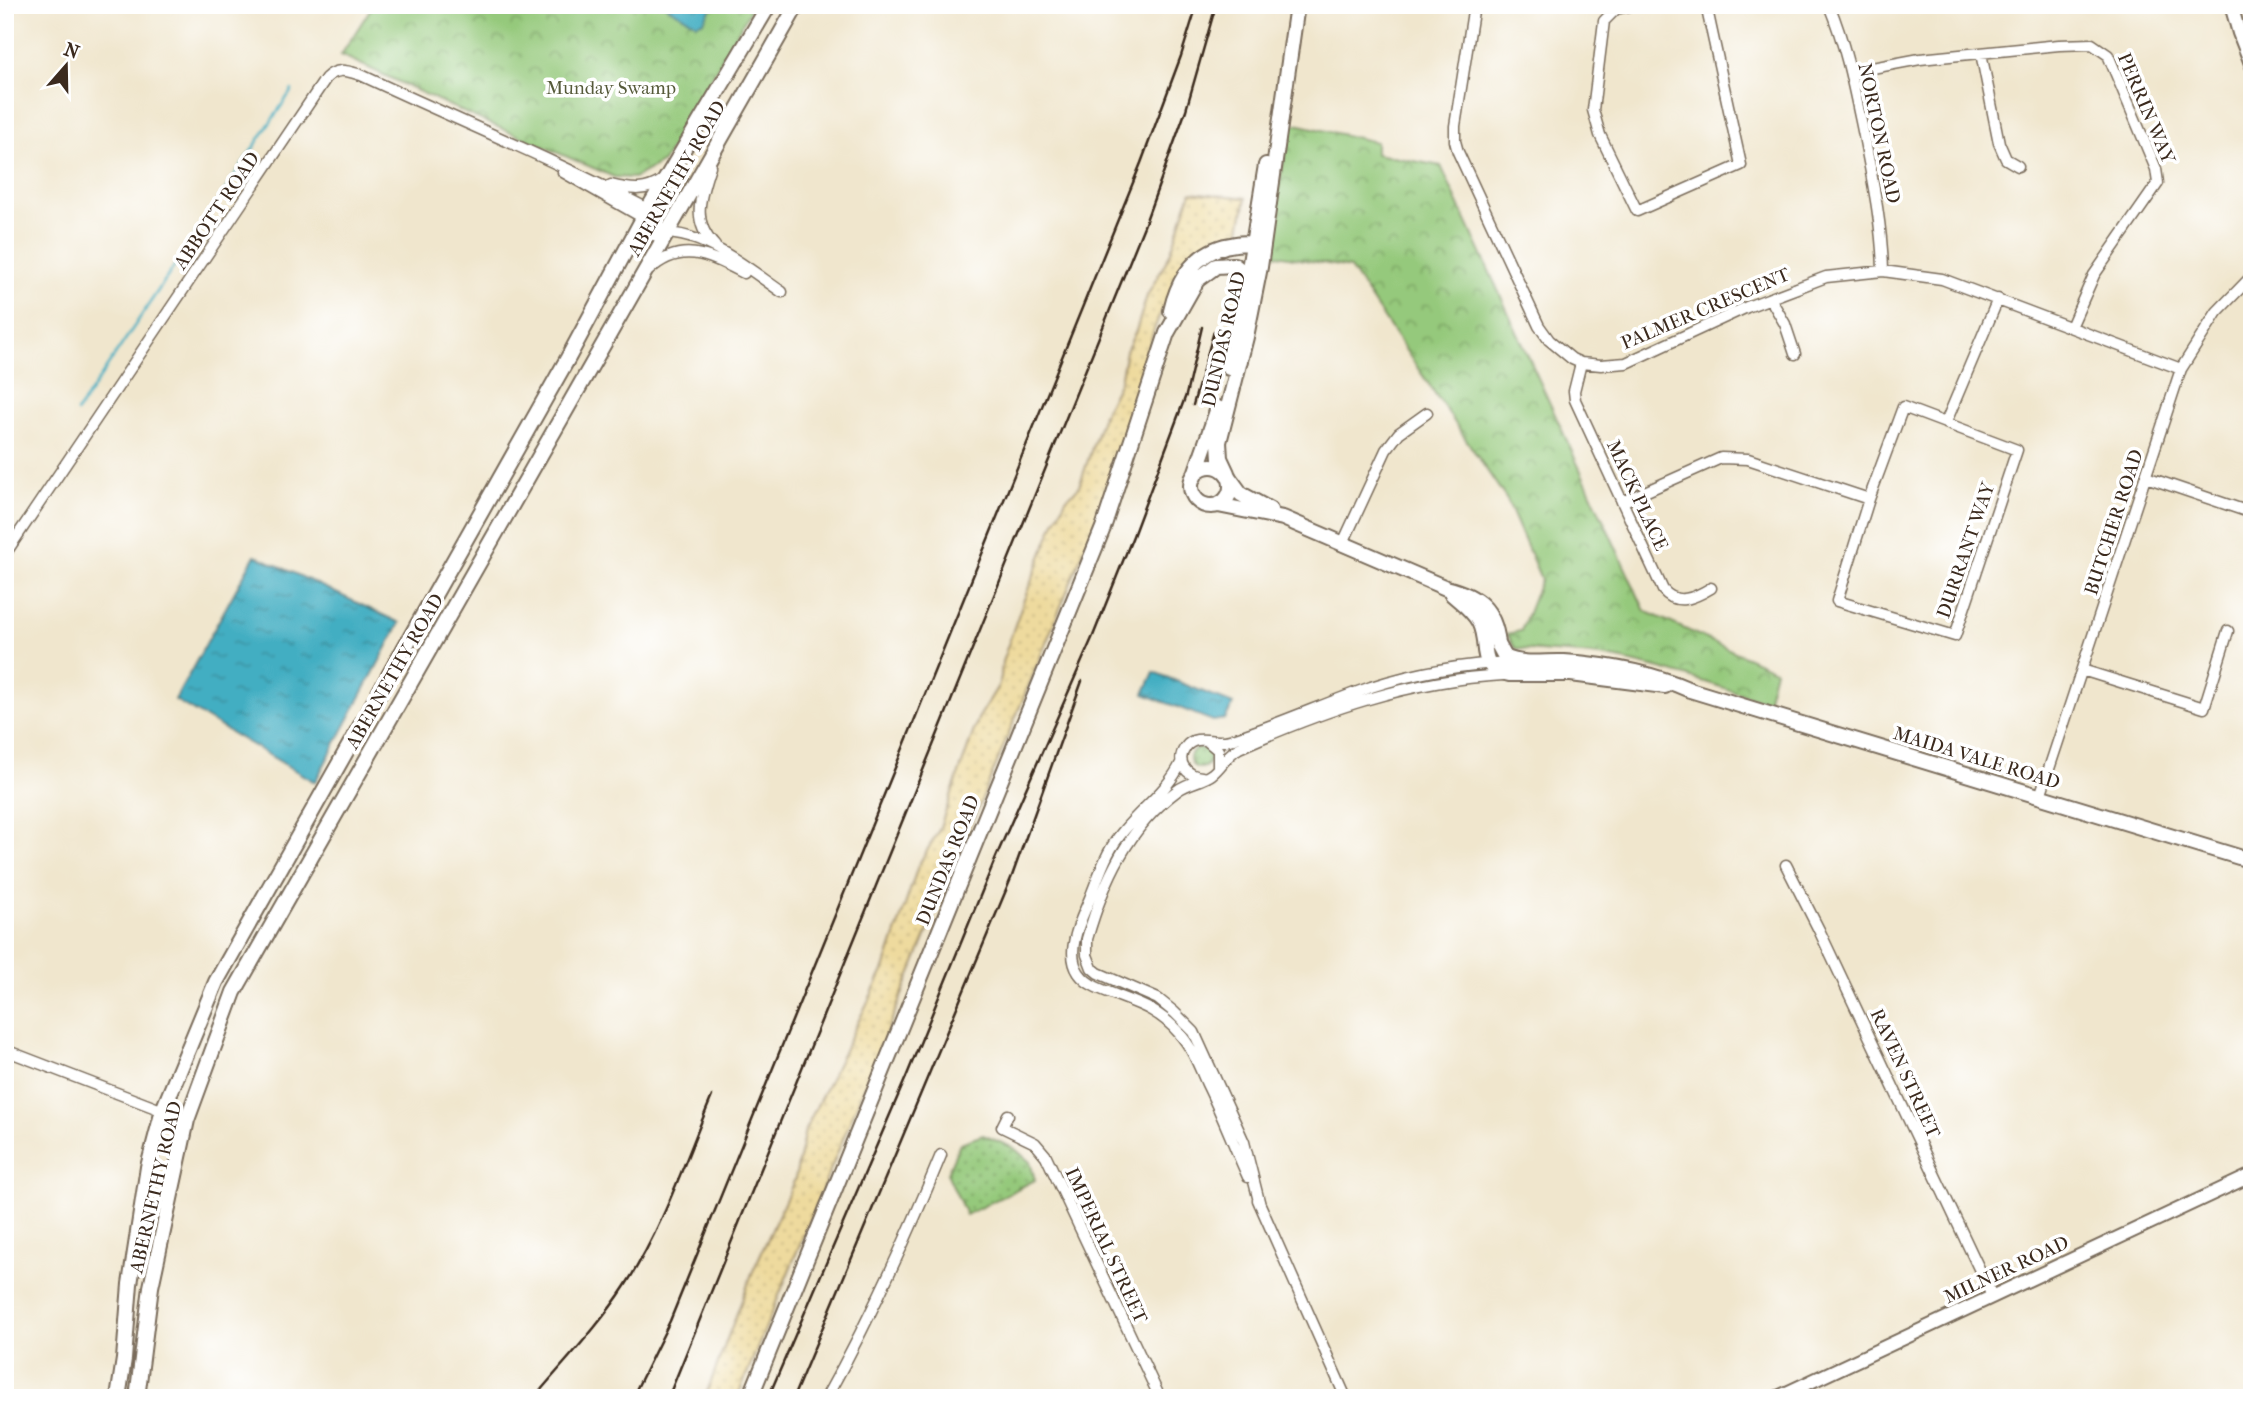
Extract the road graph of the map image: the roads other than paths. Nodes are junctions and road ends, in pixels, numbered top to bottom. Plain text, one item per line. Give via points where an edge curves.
1 (769, 5) edge
2 (797, 5) edge
3 (1297, 5) edge
4 (1474, 5) edge
5 (1634, 5) edge
6 (1706, 5) edge
7 (1829, 5) edge
8 (2231, 5) edge
9 (1981, 53) junction
10 (2252, 66) edge
11 (1851, 72) junction
12 (1280, 116) junction
13 (717, 145) junction
14 (536, 156) junction
15 (2018, 166) dead end
16 (674, 168) junction
17 (584, 176) junction
18 (646, 214) junction
19 (1255, 224) junction
20 (662, 230) junction
21 (720, 250) junction
22 (1210, 250) junction
23 (1255, 253) junction
24 (624, 254) junction
25 (1227, 264) junction
26 (1883, 271) junction
27 (1246, 282) junction
28 (2250, 282) edge
29 (636, 286) junction
30 (1770, 298) junction
31 (1998, 299) junction
32 (2071, 327) junction
33 (1167, 333) junction
34 (1795, 355) dead end
35 (1581, 363) junction
36 (2181, 369) junction
37 (1427, 413) dead end
38 (1947, 422) junction
39 (1218, 425) junction
40 (1228, 476) junction
41 (1194, 477) junction
42 (2146, 477) junction
43 (1869, 499) junction
44 (1622, 502) junction
45 (1218, 505) junction
46 (2252, 513) edge
47 (1283, 518) junction
48 (1343, 543) junction
49 (5, 554) edge
50 (1711, 588) dead end
51 (2228, 631) dead end
52 (1493, 644) junction
53 (1518, 662) junction
54 (1472, 665) junction
55 (1491, 668) junction
56 (2082, 670) junction
57 (1690, 690) junction
58 (1205, 740) junction
59 (1181, 763) junction
60 (1218, 766) junction
61 (1202, 778) junction
62 (2040, 796) junction
63 (2252, 861) edge
64 (1786, 865) dead end
65 (5, 1050) edge
66 (163, 1110) junction
67 (1008, 1115) dead end
68 (187, 1120) junction
69 (1002, 1127) junction
70 (997, 1139) dead end
71 (941, 1155) dead end
72 (2252, 1175) edge
73 (1260, 1205) junction
74 (1992, 1296) junction
75 (118, 1398) edge
76 (137, 1398) edge
77 (750, 1398) edge
78 (826, 1398) edge
79 (1160, 1398) edge
80 (1346, 1398) edge
81 (1776, 1398) edge

1 - 16 main road, ABERNETHY ROAD
2 - 13 main road, ABERNETHY ROAD
3 - 12 main road, DUNDAS ROAD
4 - 35 street via 1455,126 1458,152 1539,326 1558,348
5 - 6 street via 1616,9 1604,21 1593,110 1600,135 1637,211 1741,165
7 - 11 street, NORTON ROAD
8 - 10 street
9 - 11 street, PERRIN WAY
9 - 15 street via 1999,143 2006,159
9 - 32 street, PERRIN WAY via 2081,44 2101,49 2112,61 2156,169 2158,183 2153,193 2094,275
11 - 26 street, NORTON ROAD via 1880,217
12 - 19 main road, DUNDAS ROAD via 1269,145
12 - 23 main road, DUNDAS ROAD via 1278,149
13 - 20 main road, ABERNETHY ROAD via 679,212
13 - 21 street via 699,222
14 - 17 street, ABBOTT ROAD
14 - 18 street, ABBOTT ROAD
14 - 49 street, ABBOTT ROAD via 361,75 340,70 329,74
16 - 17 street via 653,187 637,190
16 - 18 main road, ABERNETHY ROAD
17 - 18 street, ABBOTT ROAD
18 - 20 street, ABBOTT ROAD
18 - 24 main road, ABERNETHY ROAD
19 - 22 main road, DUNDAS ROAD
19 - 23 main road, DUNDAS ROAD
20 - 21 street, ABBOTT ROAD
20 - 24 street via 640,239
20 - 29 main road, ABERNETHY ROAD
21 - 29 street via 782,292 693,252 662,260
22 - 23 main road, DUNDAS ROAD via 1238,243
22 - 33 main road, DUNDAS ROAD via 1192,266 1179,288
23 - 25 main road, DUNDAS ROAD
23 - 27 main road, DUNDAS ROAD
23 - 39 main road, DUNDAS ROAD via 1246,337
24 - 66 main road, ABERNETHY ROAD via 233,948
25 - 27 main road, DUNDAS ROAD via 1240,268
25 - 33 main road, DUNDAS ROAD via 1197,280
26 - 30 street, PALMER CRESCENT via 1826,277
26 - 31 street, PALMER CRESCENT via 1942,279
27 - 39 main road, DUNDAS ROAD
28 - 36 street, BUTCHER ROAD via 2205,329
29 - 68 main road, ABERNETHY ROAD via 234,992
30 - 34 street
30 - 35 street, PALMER CRESCENT via 1626,363
31 - 32 street, PALMER CRESCENT
31 - 38 street
32 - 36 street, PALMER CRESCENT
33 - 77 main road, DUNDAS ROAD via 1103,528
35 - 44 street, MACK PLACE via 1575,400
36 - 42 street, BUTCHER ROAD
37 - 48 street via 1399,433 1386,450
38 - 43 street, DURRANT WAY via 1903,407
38 - 43 street, DURRANT WAY via 2017,450 1955,636 1837,601
39 - 40 main road via 1219,450
39 - 41 main road
40 - 41 main road via 1210,466
40 - 45 main road via 1231,491
40 - 47 main road via 1241,494
41 - 45 main road via 1194,496 1205,505
42 - 46 street
42 - 56 street, BUTCHER ROAD
43 - 44 street via 1748,459 1727,457
44 - 50 street, MACK PLACE via 1668,596 1686,599
45 - 47 main road
47 - 48 main road
48 - 52 main road via 1446,588 1478,619
51 - 56 street via 2204,708
52 - 53 main road via 1505,657
52 - 54 street
52 - 55 main road
53 - 55 street, MAIDA VALE ROAD
53 - 57 main road, MAIDA VALE ROAD via 1627,669
54 - 55 street
54 - 58 street via 1371,687 1228,740
55 - 57 main road, MAIDA VALE ROAD via 1509,674 1597,677
55 - 60 street via 1342,707 1239,748
56 - 62 street, BUTCHER ROAD
57 - 62 main road, MAIDA VALE ROAD
58 - 59 street via 1185,746
58 - 60 street via 1217,750
59 - 61 street via 1187,773
59 - 73 street via 1170,782 1114,843 1076,932 1073,956 1090,983 1149,1007 1182,1036
60 - 61 street
61 - 73 street via 1168,798 1127,843 1090,929 1087,955 1098,973 1158,999 1194,1032 1244,1142
62 - 63 main road, MAIDA VALE ROAD
64 - 74 street, RAVEN STREET
65 - 66 street
66 - 68 street
66 - 75 main road, ABERNETHY ROAD via 146,1180
67 - 69 street
68 - 76 main road, ABERNETHY ROAD via 151,1287
69 - 70 street
69 - 79 street, IMPERIAL STREET via 1035,1143 1046,1156
71 - 78 street via 874,1306
72 - 74 street, MILNER ROAD
73 - 80 street
74 - 81 street, MILNER ROAD

